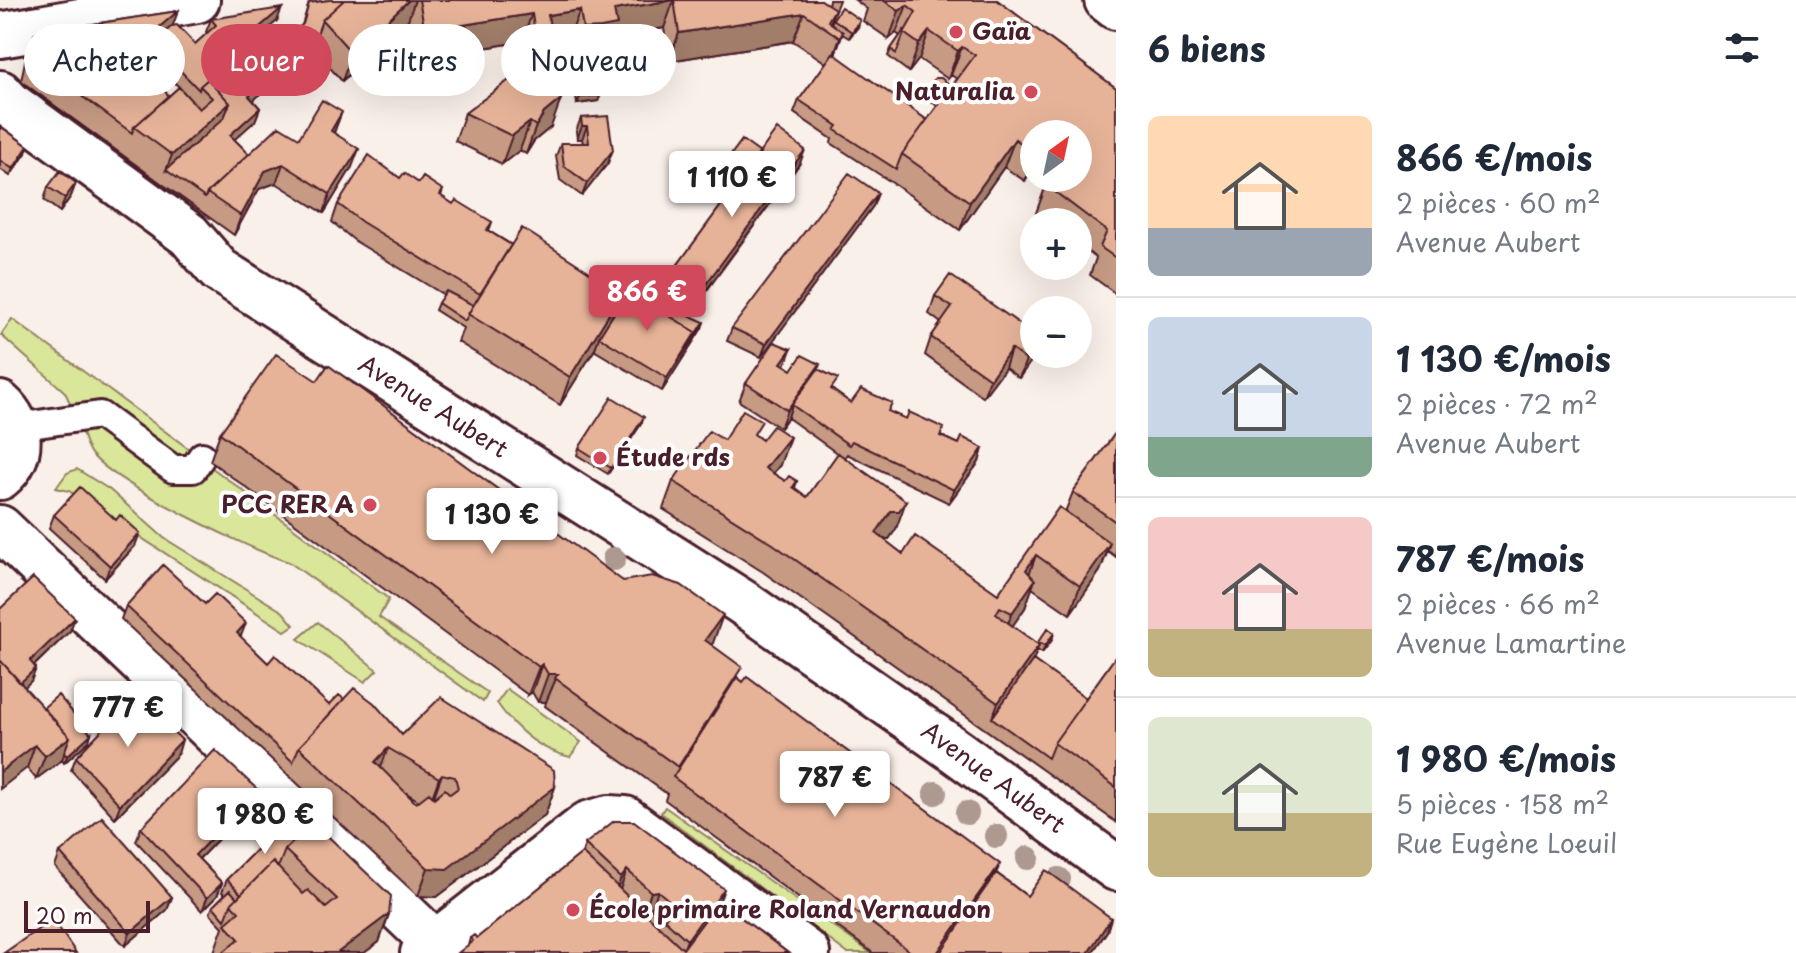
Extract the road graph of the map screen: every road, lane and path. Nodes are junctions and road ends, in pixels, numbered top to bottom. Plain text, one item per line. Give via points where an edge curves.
1 (197, 0) edge
2 (1107, 0) edge
3 (1116, 7) edge
4 (18, 32) edge
5 (0, 93) edge
6 (8, 415) edge
7 (202, 456) dead end
8 (0, 477) edge
9 (0, 528) edge
10 (1116, 868) edge
11 (429, 948) edge
12 (807, 953) edge

1 - 4 street
2 - 3 street
5 - 10 street, Avenue Aubert via 189,235 219,270 742,602
6 - 7 lane via 100,415 173,469 193,469
6 - 8 street via 17,458
9 - 11 street
11 - 12 street via 588,824 609,818 625,819

